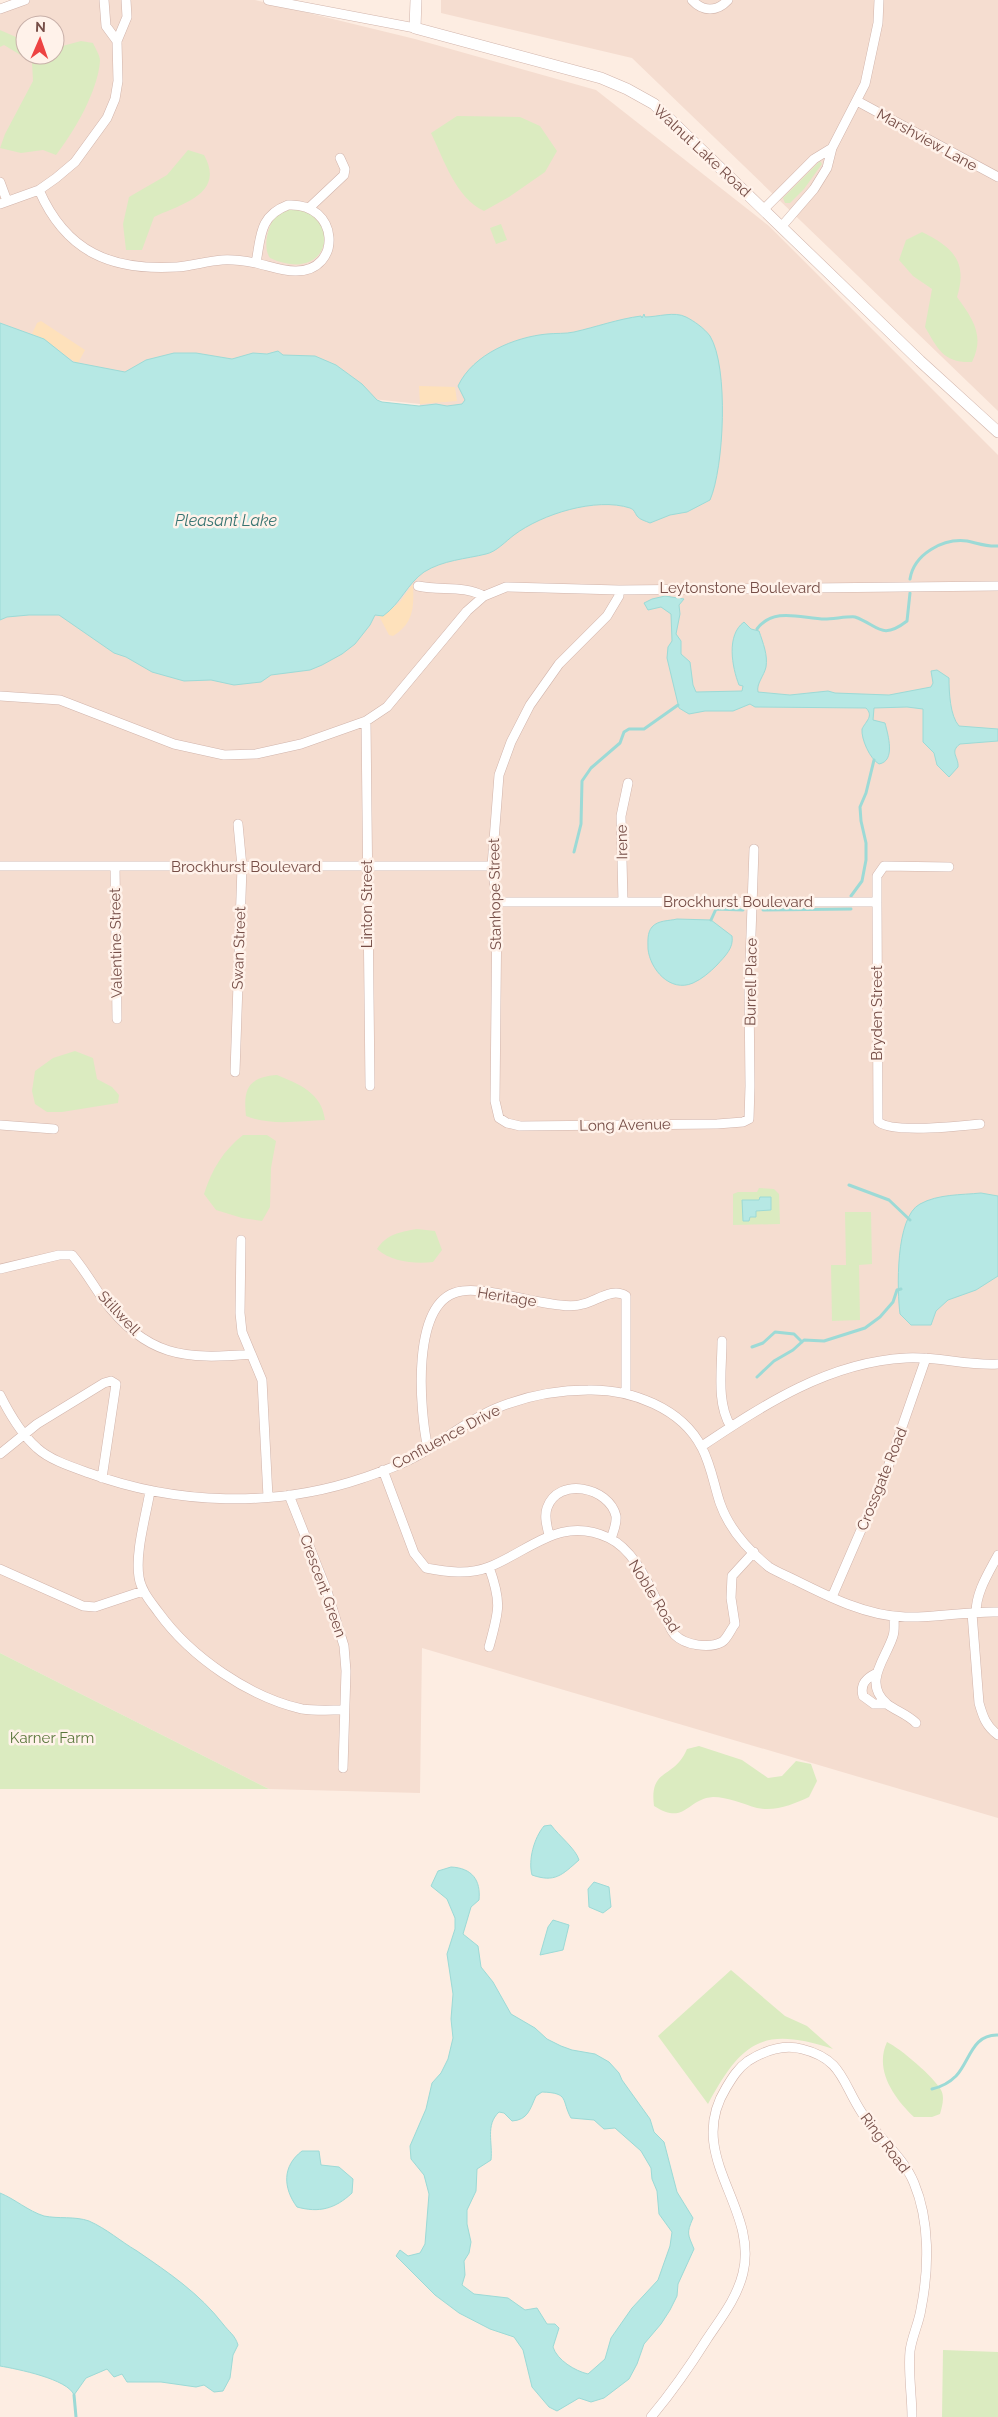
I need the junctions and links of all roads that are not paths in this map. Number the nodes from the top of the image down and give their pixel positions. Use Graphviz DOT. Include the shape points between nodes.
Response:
graph roads {
  1 [pos="25,0"];
  2 [pos="104,0"];
  3 [pos="126,0"];
  4 [pos="268,0"];
  5 [pos="416,0"];
  6 [pos="692,0"];
  7 [pos="728,0"];
  8 [pos="879,0"];
  9 [pos="0,9"];
  10 [pos="415,28"];
  11 [pos="117,41"];
  12 [pos="857,101"];
  13 [pos="832,148"];
  14 [pos="340,158"];
  15 [pos="998,177"];
  16 [pos="0,182"];
  17 [pos="39,190"];
  18 [pos="4,203"];
  19 [pos="310,208"];
  20 [pos="764,209"];
  21 [pos="782,226"];
  22 [pos="256,263"];
  23 [pos="998,432"];
  24 [pos="418,586"];
  25 [pos="998,586"];
  26 [pos="619,590"];
  27 [pos="484,596"];
  28 [pos="0,696"];
  29 [pos="366,721"];
  30 [pos="628,783"];
  31 [pos="238,824"];
  32 [pos="754,849"];
  33 [pos="0,866"];
  34 [pos="116,866"];
  35 [pos="367,866"];
  36 [pos="492,866"];
  37 [pos="242,867"];
  38 [pos="949,867"];
  39 [pos="753,901"];
  40 [pos="497,902"];
  41 [pos="623,902"];
  42 [pos="877,902"];
  43 [pos="117,1019"];
  44 [pos="235,1072"];
  45 [pos="370,1086"];
  46 [pos="750,1114"];
  47 [pos="498,1118"];
  48 [pos="980,1124"];
  49 [pos="0,1125"];
  50 [pos="54,1129"];
  51 [pos="241,1240"];
  52 [pos="0,1269"];
  53 [pos="722,1341"];
  54 [pos="251,1354"];
  55 [pos="926,1358"];
  56 [pos="998,1364"];
  57 [pos="626,1394"];
  58 [pos="0,1395"];
  59 [pos="731,1427"];
  60 [pos="26,1434"];
  61 [pos="702,1446"];
  62 [pos="428,1449"];
  63 [pos="0,1454"];
  64 [pos="383,1470"];
  65 [pos="102,1478"];
  66 [pos="150,1491"];
  67 [pos="289,1494"];
  68 [pos="268,1497"];
  69 [pos="549,1535"];
  70 [pos="611,1539"];
  71 [pos="754,1552"];
  72 [pos="998,1555"];
  73 [pos="489,1567"];
  74 [pos="0,1569"];
  75 [pos="143,1591"];
  76 [pos="832,1597"];
  77 [pos="998,1612"];
  78 [pos="974,1613"];
  79 [pos="894,1616"];
  80 [pos="489,1647"];
  81 [pos="875,1674"];
  82 [pos="887,1704"];
  83 [pos="344,1710"];
  84 [pos="916,1723"];
  85 [pos="998,1735"];
  86 [pos="343,1768"];
  87 [pos="651,2417"];
  88 [pos="912,2417"];
  1 -- 9 [label="street"];
  2 -- 11 [label="street" via="106,26"];
  3 -- 11 [label="street" via="127,17"];
  4 -- 10 [label="street, Walnut Lake Road"];
  5 -- 10 [label="street"];
  6 -- 7 [label="street" via="706,10 716,9"];
  8 -- 12 [label="street" via="873,56"];
  10 -- 20 [label="street, Walnut Lake Road" via="563,67 627,89 654,104"];
  11 -- 17 [label="street" via="118,81 107,118 75,162"];
  12 -- 13 [label="street"];
  12 -- 15 [label="street, Marshview Lane"];
  13 -- 20 [label="street" via="814,159"];
  13 -- 21 [label="street" via="828,168"];
  14 -- 19 [label="street" via="344,175"];
  16 -- 18 [label="street"];
  17 -- 18 [label="street"];
  17 -- 22 [label="street" via="47,209 76,243 116,263 176,268 221,260"];
  19 -- 22 [label="street" via="288,205 269,216 263,226"];
  19 -- 22 [label="street" via="326,223 329,234 327,251 317,265 295,271"];
  20 -- 21 [label="street, Walnut Lake Road"];
  21 -- 23 [label="street, Walnut Lake Road" via="912,354"];
  24 -- 27 [label="street" via="471,589"];
  25 -- 26 [label="street, Leytonstone Boulevard"];
  26 -- 27 [label="street, Leytonstone Boulevard" via="506,587"];
  26 -- 36 [label="street, Stanhope Street" via="619,596 607,616 544,682 511,742 499,775"];
  27 -- 29 [label="street, Leytonstone Boulevard" via="467,611 387,707"];
  28 -- 29 [label="street, Leytonstone Boulevard" via="60,700 174,744 224,755 256,754 301,744"];
  29 -- 35 [label="street, Linton Street"];
  30 -- 41 [label="street, Irene" via="621,816"];
  31 -- 37 [label="street, Swan Street"];
  32 -- 39 [label="street, Burrell Place"];
  33 -- 34 [label="street, Brockhurst Boulevard"];
  34 -- 37 [label="street, Brockhurst Boulevard"];
  34 -- 43 [label="street, Valentine Street"];
  35 -- 36 [label="street, Brockhurst Boulevard"];
  35 -- 37 [label="street, Brockhurst Boulevard"];
  35 -- 45 [label="street, Linton Street"];
  36 -- 40 [label="street, Stanhope Street"];
  37 -- 44 [label="street, Swan Street"];
  38 -- 42 [label="street" via="884,866 877,876"];
  39 -- 41 [label="street, Brockhurst Boulevard"];
  39 -- 42 [label="street, Brockhurst Boulevard"];
  39 -- 46 [label="street, Burrell Place" via="749,991"];
  40 -- 41 [label="street, Brockhurst Boulevard"];
  40 -- 47 [label="street, Stanhope Street" via="495,1101"];
  42 -- 48 [label="street, Bryden Street" via="877,1116 880,1123 886,1127 921,1128"];
  46 -- 47 [label="street, Long Avenue" via="743,1122 717,1124 520,1126"];
  49 -- 50 [label="street"];
  51 -- 54 [label="street" via="240,1313 242,1332"];
  52 -- 54 [label="street, Stillwell" via="72,1255 104,1300 148,1344 166,1352 191,1356"];
  53 -- 59 [label="street" via="722,1396 724,1415"];
  54 -- 68 [label="street" via="262,1380"];
  55 -- 56 [label="street"];
  55 -- 59 [label="street" via="879,1361 827,1374 798,1387"];
  55 -- 76 [label="street, Crossgate Road" via="887,1470"];
  57 -- 61 [label="street, Confluence Drive" via="656,1404 676,1418"];
  57 -- 62 [label="street, Confluence Drive" via="575,1390 520,1400 476,1419"];
  57 -- 62 [label="street, Heritage" via="626,1296 621,1292 582,1305 561,1306 481,1291 462,1291 446,1296 426,1335 420,1396"];
  58 -- 60 [label="street, Confluence Drive"];
  59 -- 61 [label="street"];
  60 -- 63 [label="street"];
  60 -- 65 [label="street, Confluence Drive" via="37,1448 48,1455"];
  60 -- 65 [label="street" via="55,1412 111,1381 116,1384"];
  61 -- 71 [label="street, Confluence Drive" via="721,1505 735,1534"];
  62 -- 64 [label="street, Confluence Drive"];
  64 -- 67 [label="street, Confluence Drive" via="332,1487"];
  64 -- 73 [label="street, Noble Road" via="414,1553 426,1568 463,1573"];
  65 -- 66 [label="street, Confluence Drive"];
  66 -- 68 [label="street, Confluence Drive" via="202,1499"];
  66 -- 75 [label="street" via="140,1552 139,1577"];
  67 -- 68 [label="street, Confluence Drive"];
  67 -- 83 [label="street, Crescent Green" via="339,1625 346,1671"];
  69 -- 70 [label="street, Noble Road" via="581,1530"];
  69 -- 70 [label="street" via="545,1518 551,1501 562,1491 579,1488 596,1494 613,1509 616,1518"];
  69 -- 73 [label="street, Noble Road"];
  70 -- 71 [label="street, Noble Road" via="640,1570 675,1635 692,1644 722,1642 735,1624 732,1576"];
  71 -- 76 [label="street, Confluence Drive" via="770,1568"];
  72 -- 78 [label="street" via="979,1592"];
  73 -- 80 [label="street" via="499,1605"];
  74 -- 75 [label="street" via="83,1606 95,1607"];
  75 -- 83 [label="street" via="180,1638 226,1675 296,1707"];
  76 -- 79 [label="street, Confluence Drive" via="876,1614"];
  77 -- 78 [label="street, Confluence Drive"];
  78 -- 79 [label="street, Confluence Drive"];
  78 -- 85 [label="street" via="979,1703 983,1718"];
  79 -- 81 [label="street" via="894,1634"];
  81 -- 82 [label="street" via="880,1695"];
  81 -- 82 [label="street" via="864,1682 863,1696 874,1704"];
  82 -- 84 [label="street"];
  83 -- 86 [label="street, Crescent Green"];
  87 -- 88 [label="street, Ring Road" via="671,2394 733,2299 743,2272 744,2248 738,2216 718,2166 712,2137 716,2105 741,2066 758,2055 780,2048 801,2048 823,2056 839,2070 861,2112 904,2164 914,2182 925,2218 921,2311 910,2355"];
}
